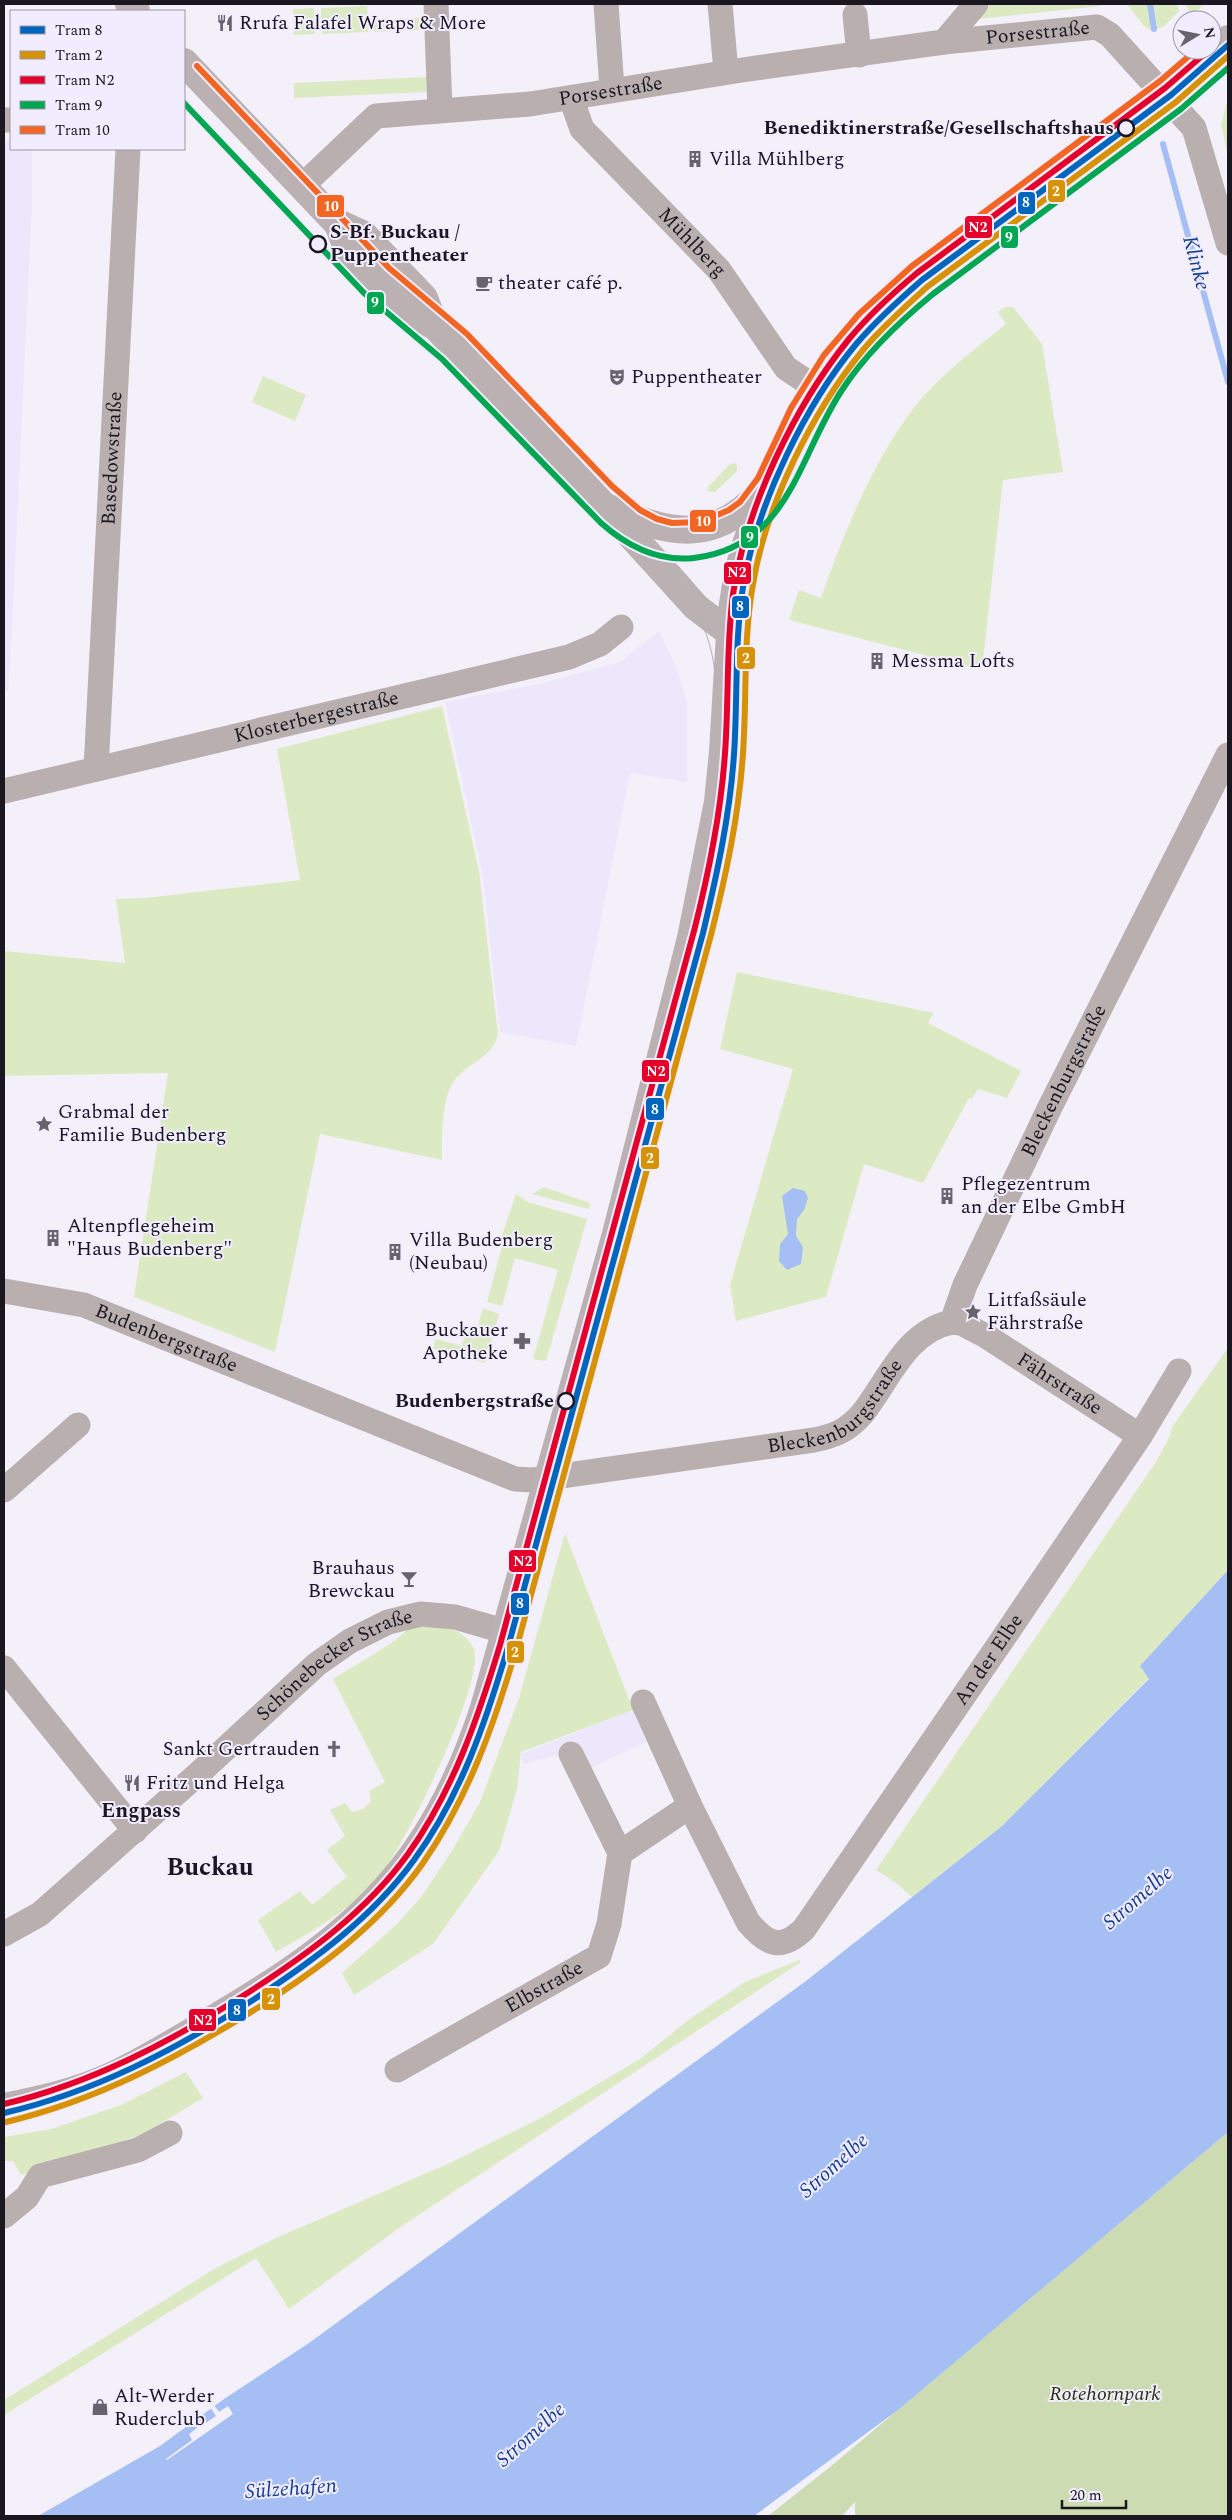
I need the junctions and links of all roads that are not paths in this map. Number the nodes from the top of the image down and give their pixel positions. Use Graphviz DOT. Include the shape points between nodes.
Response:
graph roads {
  1 [pos="436,4"];
  2 [pos="606,4"];
  3 [pos="720,4"];
  4 [pos="976,4"];
  5 [pos="855,14"];
  6 [pos="1228,39"];
  7 [pos="944,42"];
  8 [pos="859,55"];
  9 [pos="185,63"];
  10 [pos="726,72"];
  11 [pos="612,89"];
  12 [pos="1164,93"];
  13 [pos="571,98"];
  14 [pos="440,110"];
  15 [pos="128,150"];
  16 [pos="302,186"];
  17 [pos="1228,243"];
  18 [pos="816,388"];
  19 [pos="772,481"];
  20 [pos="604,506"];
  21 [pos="621,627"];
  22 [pos="730,633"];
  23 [pos="1228,755"];
  24 [pos="96,768"];
  25 [pos="4,791"];
  26 [pos="4,1291"];
  27 [pos="952,1322"];
  28 [pos="1179,1372"];
  29 [pos="78,1425"];
  30 [pos="1140,1436"];
  31 [pos="548,1478"];
  32 [pos="4,1490"];
  33 [pos="507,1632"];
  34 [pos="4,1668"];
  35 [pos="643,1702"];
  36 [pos="571,1754"];
  37 [pos="690,1806"];
  38 [pos="135,1831"];
  39 [pos="620,1853"];
  40 [pos="4,1934"];
  41 [pos="397,2070"];
  42 [pos="4,2107"];
  43 [pos="170,2133"];
  44 [pos="4,2216"];
  1 -- 14 [label="street"];
  2 -- 11 [label="street"];
  3 -- 10 [label="street"];
  4 -- 7 [label="street, Porsestraße"];
  5 -- 8 [label="street"];
  6 -- 12 [label="main road"];
  7 -- 8 [label="street, Porsestraße"];
  7 -- 12 [label="street, Porsestraße" via="1098,28 1110,34"];
  8 -- 10 [label="street, Porsestraße"];
  9 -- 16 [label="main road"];
  10 -- 11 [label="street, Porsestraße"];
  11 -- 13 [label="street, Porsestraße"];
  12 -- 17 [label="street, Porsestraße" via="1196,132"];
  12 -- 18 [label="main road" via="901,288 853,336"];
  13 -- 14 [label="street, Porsestraße"];
  13 -- 18 [label="street, Mühlberg" via="582,129 719,270 786,368"];
  14 -- 16 [label="street, Porsestraße" via="376,116"];
  15 -- 24 [label="street, Basedowstraße"];
  16 -- 20 [label="main road" via="338,224 364,235 424,298 435,326"];
  18 -- 19 [label="main road"];
  19 -- 20 [label="main road" via="741,512 700,529 661,528"];
  19 -- 22 [label="main road" via="738,572"];
  20 -- 22 [label="main road" via="696,607"];
  21 -- 24 [label="street, Klosterbergestraße" via="600,644 569,657"];
  22 -- 31 [label="main road" via="718,802 691,938 639,1145"];
  23 -- 27 [label="street, Bleckenburgstraße" via="1050,1107 965,1285"];
  24 -- 25 [label="street, Klosterbergestraße"];
  26 -- 31 [label="street, Budenbergstraße" via="84,1305 511,1478"];
  27 -- 30 [label="street, Fährstraße" via="961,1323 986,1336"];
  27 -- 31 [label="street, Bleckenburgstraße" via="939,1324 922,1333 862,1414 838,1434"];
  28 -- 30 [label="street, An der Elbe"];
  29 -- 32 [label="street"];
  30 -- 37 [label="street, An der Elbe" via="904,1786 804,1928 789,1941 770,1942 748,1922"];
  31 -- 33 [label="main road"];
  33 -- 38 [label="street, Schönebecker Straße" via="455,1617 421,1614 368,1631 318,1664"];
  33 -- 42 [label="main road" via="480,1722 438,1814 392,1881 353,1921 314,1954 142,2061 84,2086"];
  34 -- 38 [label="street"];
  35 -- 37 [label="street"];
  36 -- 39 [label="street"];
  37 -- 39 [label="street"];
  38 -- 40 [label="street, Schönebecker Straße" via="40,1914"];
  39 -- 41 [label="street, Elbstraße" via="599,1956"];
  43 -- 44 [label="street" via="138,2150 40,2176 26,2197"];
}
